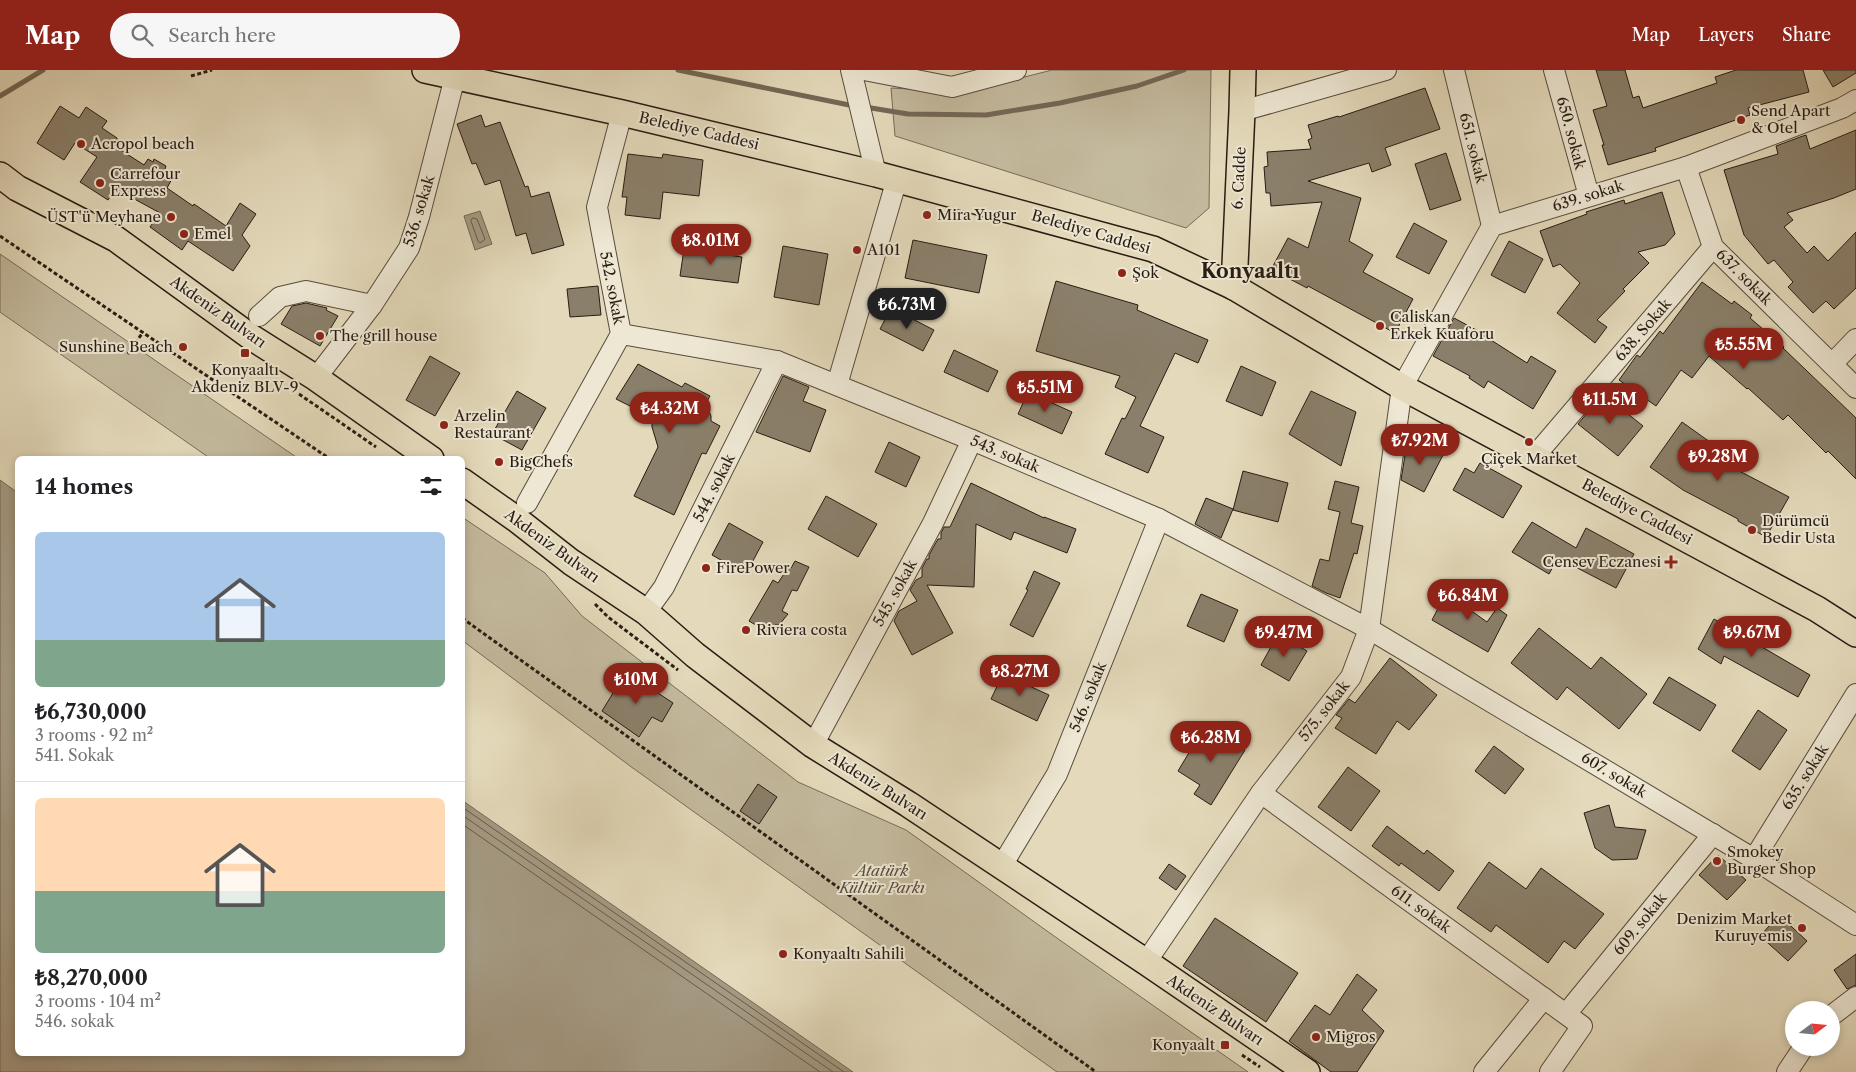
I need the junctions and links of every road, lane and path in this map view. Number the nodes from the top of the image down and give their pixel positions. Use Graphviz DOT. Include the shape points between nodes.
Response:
graph roads {
  1 [pos="212,70"];
  2 [pos="864,70"];
  3 [pos="1016,70"];
  4 [pos="1386,70"];
  5 [pos="1454,70"];
  6 [pos="1554,70"];
  7 [pos="436,72"];
  8 [pos="191,76"];
  9 [pos="1242,76"];
  10 [pos="853,80"];
  11 [pos="1856,100"];
  12 [pos="1242,111"];
  13 [pos="622,113"];
  14 [pos="1686,167"];
  15 [pos="0,176"];
  16 [pos="887,177"];
  17 [pos="1589,196"];
  18 [pos="1492,226"];
  19 [pos="0,236"];
  20 [pos="1713,248"];
  21 [pos="1234,287"];
  22 [pos="372,305"];
  23 [pos="259,316"];
  24 [pos="144,332"];
  25 [pos="621,334"];
  26 [pos="1856,339"];
  27 [pos="128,354"];
  28 [pos="777,361"];
  29 [pos="1832,364"];
  30 [pos="316,378"];
  31 [pos="837,385"];
  32 [pos="1402,387"];
  33 [pos="1856,388"];
  34 [pos="972,440"];
  35 [pos="326,456"];
  36 [pos="426,456"];
  37 [pos="1534,457"];
  38 [pos="465,483"];
  39 [pos="527,502"];
  40 [pos="1159,520"];
  41 [pos="646,612"];
  42 [pos="465,620"];
  43 [pos="1369,629"];
  44 [pos="1856,634"];
  45 [pos="1856,694"];
  46 [pos="813,744"];
  47 [pos="1261,793"];
  48 [pos="1713,834"];
  49 [pos="1754,859"];
  50 [pos="1001,866"];
  51 [pos="1856,926"];
  52 [pos="1146,962"];
  53 [pos="1856,996"];
  54 [pos="1544,998"];
  55 [pos="1840,1009"];
  56 [pos="1574,1020"];
  57 [pos="1798,1056"];
  58 [pos="1096,1072"];
  59 [pos="1307,1072"];
  60 [pos="1484,1072"];
  61 [pos="1550,1072"];
  62 [pos="1788,1072"];
  1 -- 8 [label="path"];
  2 -- 3 [label="street" via="952,87"];
  4 -- 12 [label="street"];
  5 -- 18 [label="street, 651. sokak"];
  6 -- 17 [label="street, 650. sokak"];
  7 -- 13 [label="main road, Belediye Caddesi"];
  7 -- 22 [label="street, 536. sokak" via="419,217 409,248"];
  9 -- 12 [label="main road, 6. Cadde"];
  10 -- 16 [label="street" via="870,148"];
  11 -- 14 [label="street, 639. sokak"];
  12 -- 21 [label="main road, 6. Cadde"];
  13 -- 16 [label="main road, Belediye Caddesi"];
  13 -- 25 [label="street, 542. sokak" via="597,207"];
  14 -- 17 [label="street, 639. sokak"];
  14 -- 20 [label="street, 637. sokak"];
  15 -- 30 [label="main road, Akdeniz Bulvarı" via="116,240 251,337"];
  16 -- 21 [label="main road, Belediye Caddesi" via="1153,249"];
  16 -- 31 [label="street"];
  17 -- 18 [label="street, 639. sokak"];
  18 -- 32 [label="street"];
  19 -- 24 [label="path"];
  20 -- 29 [label="street, 637. sokak"];
  20 -- 37 [label="street, 638. Sokak"];
  21 -- 32 [label="main road, Belediye Caddesi"];
  22 -- 23 [label="street" via="306,291 280,296"];
  22 -- 30 [label="street, 536. sokak"];
  24 -- 27 [label="path"];
  24 -- 35 [label="path"];
  25 -- 28 [label="street, 543. sokak"];
  25 -- 39 [label="street, 542. sokak"];
  26 -- 29 [label="street"];
  28 -- 31 [label="street, 543. sokak"];
  28 -- 41 [label="street, 544. sokak" via="664,587"];
  29 -- 33 [label="street, 637. sokak"];
  30 -- 36 [label="main road, Akdeniz Bulvarı"];
  31 -- 34 [label="street, 543. sokak"];
  32 -- 37 [label="main road, Belediye Caddesi"];
  32 -- 43 [label="street, 575. sokak"];
  34 -- 40 [label="street, 543. sokak"];
  34 -- 46 [label="street, 545. sokak" via="933,523"];
  37 -- 44 [label="main road, Belediye Caddesi" via="1817,609"];
  38 -- 41 [label="main road, Akdeniz Bulvarı" via="571,562"];
  40 -- 43 [label="street, 543. sokak"];
  40 -- 50 [label="street, 546. sokak" via="1057,774"];
  41 -- 46 [label="main road, Akdeniz Bulvarı" via="695,654"];
  42 -- 58 [label="path"];
  43 -- 47 [label="street, 575. sokak" via="1351,677"];
  43 -- 48 [label="street, 607. sokak"];
  45 -- 49 [label="street, 635. sokak"];
  46 -- 50 [label="main road, Akdeniz Bulvarı"];
  47 -- 52 [label="street, 575. sokak"];
  47 -- 54 [label="street, 611. sokak"];
  48 -- 49 [label="street, 607. sokak"];
  48 -- 56 [label="street, 609. sokak"];
  49 -- 51 [label="street, 607. sokak"];
  50 -- 52 [label="main road, Akdeniz Bulvarı"];
  52 -- 59 [label="main road, Akdeniz Bulvarı"];
  53 -- 55 [label="street"];
  54 -- 56 [label="street, 611. sokak"];
  54 -- 60 [label="street"];
  56 -- 61 [label="street, 609. sokak"];
  57 -- 62 [label="street"];
}
